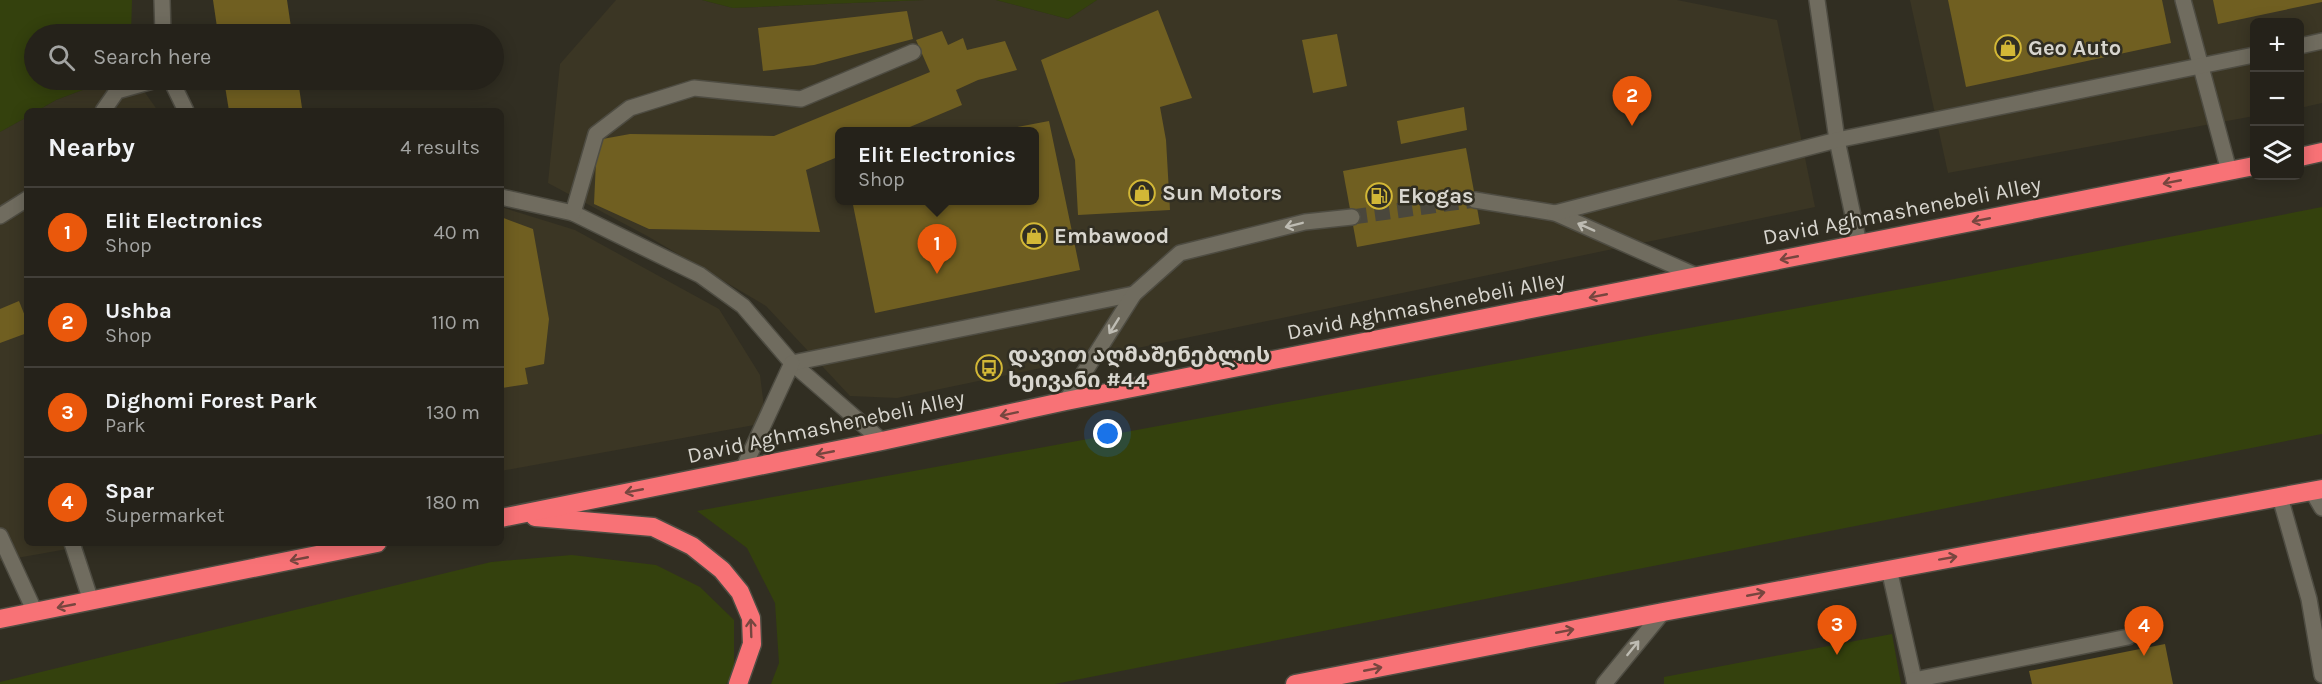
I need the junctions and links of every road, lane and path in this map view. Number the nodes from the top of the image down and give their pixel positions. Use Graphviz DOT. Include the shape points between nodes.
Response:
graph roads {
  1 [pos="162,0"];
  2 [pos="1817,0"];
  3 [pos="2183,0"];
  4 [pos="163,24"];
  5 [pos="2322,41"];
  6 [pos="2304,45"];
  7 [pos="913,52"];
  8 [pos="2250,57"];
  9 [pos="2201,67"];
  10 [pos="121,90"];
  11 [pos="176,90"];
  12 [pos="105,108"];
  13 [pos="185,108"];
  14 [pos="1837,140"];
  15 [pos="2322,153"];
  16 [pos="2304,156"];
  17 [pos="2250,167"];
  18 [pos="2229,171"];
  19 [pos="504,199"];
  20 [pos="1475,200"];
  21 [pos="24,201"];
  22 [pos="573,213"];
  23 [pos="1555,213"];
  24 [pos="0,216"];
  25 [pos="1352,217"];
  26 [pos="1860,244"];
  27 [pos="1696,276"];
  28 [pos="1134,294"];
  29 [pos="792,363"];
  30 [pos="1066,401"];
  31 [pos="882,441"];
  32 [pos="742,469"];
  33 [pos="2317,490"];
  34 [pos="2280,497"];
  35 [pos="2322,508"];
  36 [pos="507,517"];
  37 [pos="0,536"];
  38 [pos="73,546"];
  39 [pos="361,546"];
  40 [pos="1889,569"];
  41 [pos="91,601"];
  42 [pos="35,612"];
  43 [pos="1663,612"];
  44 [pos="0,619"];
  45 [pos="2128,637"];
  46 [pos="2322,675"];
  47 [pos="1322,682"];
  48 [pos="1915,682"];
  49 [pos="738,684"];
  50 [pos="1295,684"];
  51 [pos="1604,684"];
  1 -- 4 [label="street"];
  2 -- 14 [label="street"];
  3 -- 9 [label="street"];
  5 -- 6 [label="street"];
  7 -- 22 [label="street" via="801,99 694,88 630,108 596,134"];
  8 -- 9 [label="street"];
  9 -- 14 [label="street"];
  9 -- 18 [label="street"];
  10 -- 12 [label="street"];
  11 -- 13 [label="street"];
  14 -- 23 [label="street"];
  14 -- 26 [label="street"];
  15 -- 16 [label="highway"];
  17 -- 18 [label="highway, David Aghmashenebeli Alley"];
  18 -- 26 [label="highway, David Aghmashenebeli Alley, one-way"];
  19 -- 22 [label="street"];
  20 -- 23 [label="street"];
  21 -- 24 [label="street"];
  22 -- 29 [label="street" via="700,275 743,306"];
  27 -- 23 [label="street, one-way"];
  25 -- 28 [label="street, one-way" via="1305,222 1180,254"];
  26 -- 27 [label="highway, David Aghmashenebeli Alley, one-way"];
  27 -- 30 [label="highway, David Aghmashenebeli Alley, one-way"];
  28 -- 29 [label="street"];
  28 -- 30 [label="street, one-way"];
  29 -- 31 [label="street"];
  29 -- 32 [label="street"];
  30 -- 31 [label="highway, David Aghmashenebeli Alley, one-way"];
  31 -- 32 [label="highway, David Aghmashenebeli Alley, one-way"];
  32 -- 36 [label="highway, David Aghmashenebeli Alley, one-way"];
  33 -- 34 [label="highway"];
  33 -- 35 [label="street"];
  40 -- 34 [label="highway, one-way"];
  34 -- 46 [label="street" via="2309,599"];
  49 -- 36 [label="highway, one-way" via="752,644 751,618 740,592 722,570 692,546 653,527"];
  37 -- 42 [label="street"];
  38 -- 41 [label="street"];
  39 -- 41 [label="highway, one-way"];
  43 -- 40 [label="highway, one-way"];
  40 -- 48 [label="street"];
  41 -- 42 [label="highway, one-way"];
  42 -- 44 [label="highway"];
  47 -- 43 [label="highway, one-way"];
  51 -- 43 [label="street, one-way"];
  45 -- 48 [label="street"];
  47 -- 50 [label="highway"];
}
